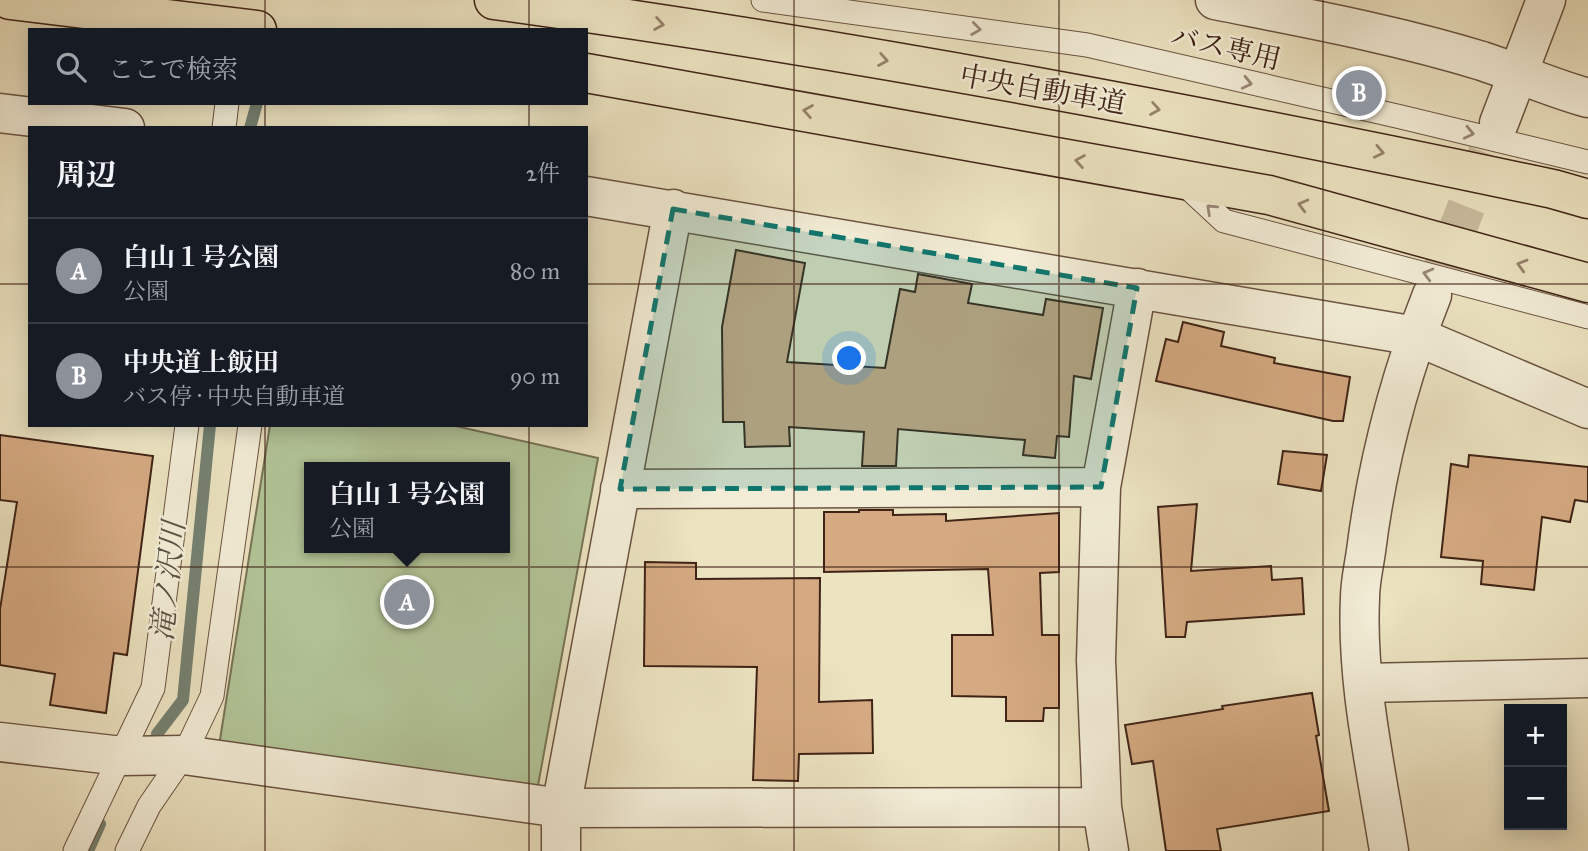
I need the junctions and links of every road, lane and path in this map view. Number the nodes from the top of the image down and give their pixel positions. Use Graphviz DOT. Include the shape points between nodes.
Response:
graph roads {
  1 [pos="9,0"];
  2 [pos="494,0"];
  3 [pos="763,0"];
  4 [pos="1215,0"];
  5 [pos="1546,0"];
  6 [pos="240,28"];
  7 [pos="588,73"];
  8 [pos="1516,75"];
  9 [pos="1588,98"];
  10 [pos="227,105"];
  11 [pos="0,113"];
  12 [pos="1499,123"];
  13 [pos="108,126"];
  14 [pos="224,126"];
  15 [pos="1588,162"];
  16 [pos="1179,179"];
  17 [pos="588,195"];
  18 [pos="1588,199"];
  19 [pos="673,209"];
  20 [pos="1588,283"];
  21 [pos="1137,288"];
  22 [pos="1432,295"];
  23 [pos="1588,317"];
  24 [pos="1416,336"];
  25 [pos="1588,409"];
  26 [pos="187,427"];
  27 [pos="250,427"];
  28 [pos="1101,487"];
  29 [pos="620,489"];
  30 [pos="1588,678"];
  31 [pos="1364,683"];
  32 [pos="0,742"];
  33 [pos="184,755"];
  34 [pos="122,756"];
  35 [pos="1102,807"];
  36 [pos="561,808"];
  37 [pos="75,851"];
  38 [pos="127,851"];
  39 [pos="561,851"];
  40 [pos="1109,851"];
  41 [pos="1389,851"];
  1 -- 6 [label="highway"];
  2 -- 18 [label="highway, 中央自動車道, one-way" via="908,64 1301,136"];
  3 -- 15 [label="lane, バス専用, one-way" via="1087,45"];
  4 -- 8 [label="street" via="1369,31"];
  5 -- 8 [label="street"];
  16 -- 7 [label="highway, one-way"];
  8 -- 9 [label="street"];
  8 -- 12 [label="street"];
  10 -- 14 [label="lane"];
  11 -- 13 [label="street"];
  20 -- 16 [label="highway, one-way" via="1269,195"];
  23 -- 16 [label="lane, one-way" via="1224,221"];
  17 -- 19 [label="street"];
  19 -- 21 [label="street"];
  19 -- 29 [label="street"];
  21 -- 24 [label="street"];
  21 -- 28 [label="street"];
  22 -- 24 [label="street"];
  24 -- 25 [label="street"];
  24 -- 31 [label="street" via="1370,519 1360,598"];
  26 -- 34 [label="lane" via="153,688"];
  27 -- 33 [label="lane" via="212,696"];
  28 -- 29 [label="street"];
  28 -- 35 [label="street" via="1096,660"];
  29 -- 36 [label="street"];
  30 -- 31 [label="street"];
  31 -- 41 [label="street"];
  32 -- 34 [label="street"];
  33 -- 34 [label="street"];
  33 -- 36 [label="street"];
  33 -- 38 [label="lane" via="149,806"];
  34 -- 37 [label="lane"];
  35 -- 36 [label="street"];
  35 -- 40 [label="street"];
  36 -- 39 [label="street"];
}
